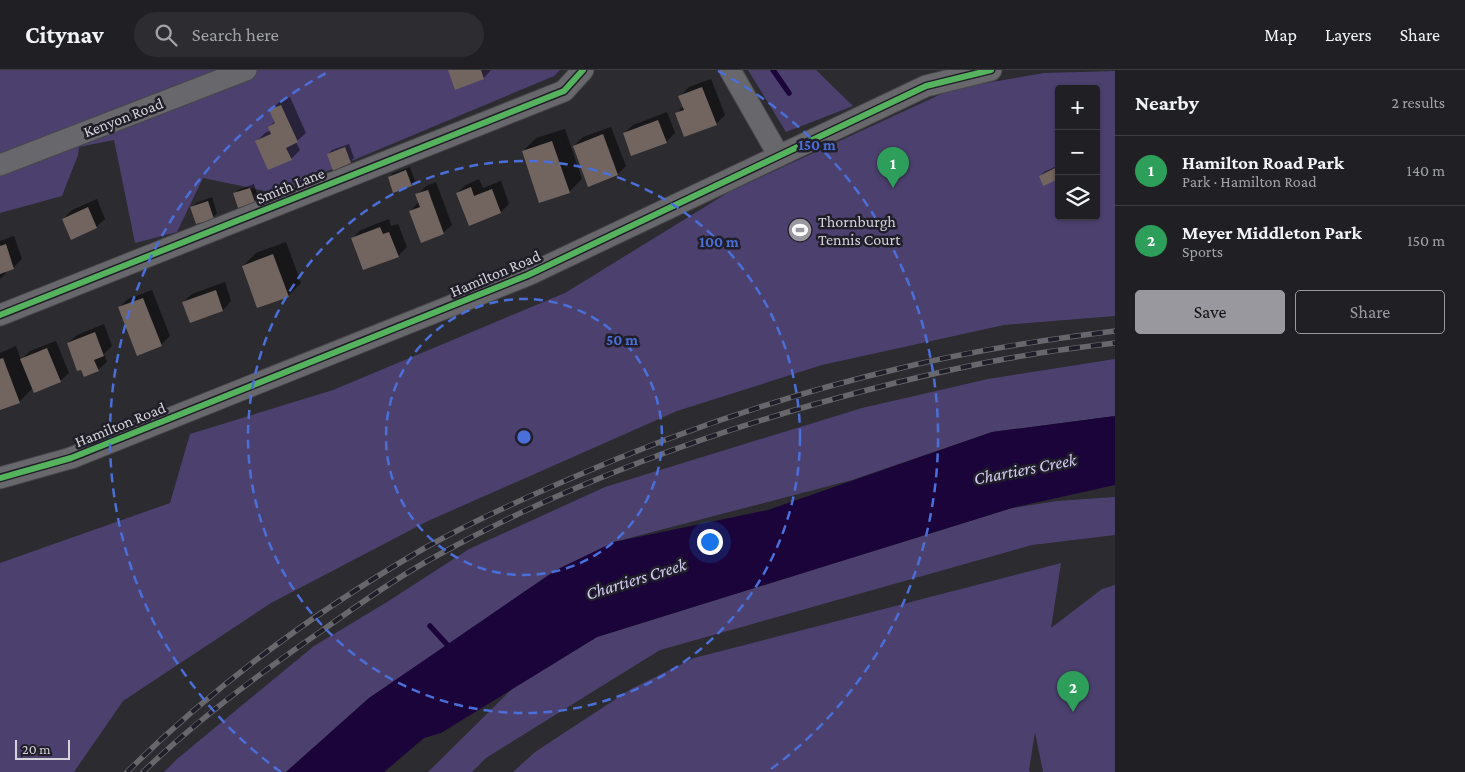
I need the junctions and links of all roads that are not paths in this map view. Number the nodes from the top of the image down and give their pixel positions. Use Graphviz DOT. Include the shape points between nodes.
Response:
graph roads {
  1 [pos="246,70"];
  2 [pos="584,70"];
  3 [pos="730,70"];
  4 [pos="991,70"];
  5 [pos="779,156"];
  6 [pos="0,165"];
  7 [pos="0,315"];
  8 [pos="0,478"];
  1 -- 6 [label="street, Kenyon Road"];
  2 -- 7 [label="street, Smith Lane" via="564,91"];
  3 -- 5 [label="street"];
  4 -- 5 [label="street, Hamilton Road" via="926,86"];
  5 -- 8 [label="street, Hamilton Road" via="528,275 71,458"];
}
